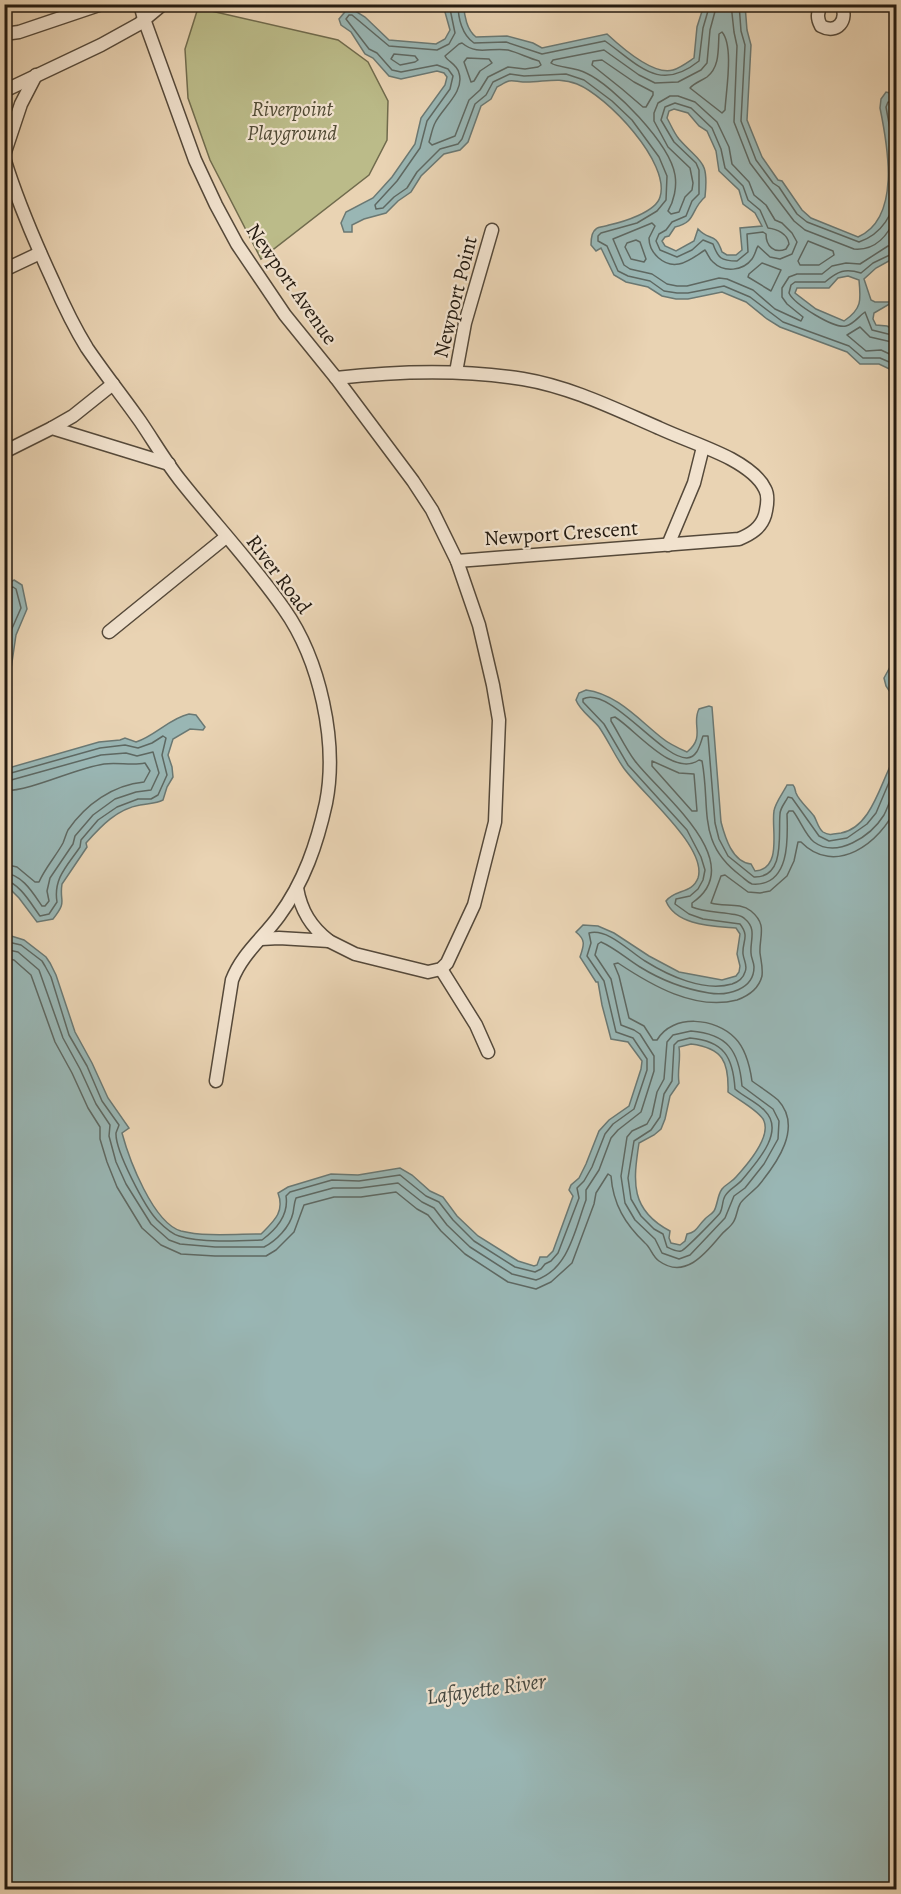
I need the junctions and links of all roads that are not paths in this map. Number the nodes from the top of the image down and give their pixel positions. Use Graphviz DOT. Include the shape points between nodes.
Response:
graph roads {
  1 [pos="102,4"];
  2 [pos="140,4"];
  3 [pos="163,4"];
  4 [pos="821,4"];
  5 [pos="841,4"];
  6 [pos="144,19"];
  7 [pos="4,34"];
  8 [pos="36,75"];
  9 [pos="4,91"];
  10 [pos="4,156"];
  11 [pos="492,230"];
  12 [pos="40,253"];
  13 [pos="4,270"];
  14 [pos="456,372"];
  15 [pos="336,378"];
  16 [pos="114,384"];
  17 [pos="52,429"];
  18 [pos="4,440"];
  19 [pos="21,443"];
  20 [pos="703,447"];
  21 [pos="4,452"];
  22 [pos="169,464"];
  23 [pos="226,537"];
  24 [pos="668,545"];
  25 [pos="457,561"];
  26 [pos="109,632"];
  27 [pos="297,888"];
  28 [pos="261,939"];
  29 [pos="329,941"];
  30 [pos="441,969"];
  31 [pos="488,1052"];
  32 [pos="216,1081"];
  1 -- 7 [label="street"];
  2 -- 6 [label="street, Newport Avenue"];
  3 -- 6 [label="street"];
  4 -- 5 [label="street" via="818,20 830,29 838,28 843,21"];
  6 -- 8 [label="street"];
  6 -- 15 [label="street, Newport Avenue" via="195,160 216,205 285,315"];
  8 -- 9 [label="street"];
  8 -- 10 [label="street"];
  10 -- 12 [label="street, River Road"];
  11 -- 14 [label="street, Newport Point" via="465,323"];
  12 -- 13 [label="street"];
  12 -- 16 [label="street, River Road" via="81,338"];
  14 -- 15 [label="street, Newport Crescent"];
  14 -- 20 [label="street, Newport Crescent" via="555,386"];
  15 -- 25 [label="street, Newport Avenue" via="413,481"];
  16 -- 17 [label="street"];
  16 -- 22 [label="street, River Road"];
  17 -- 19 [label="street"];
  17 -- 22 [label="street"];
  18 -- 19 [label="street"];
  19 -- 21 [label="street"];
  20 -- 24 [label="street, Newport Crescent" via="694,483"];
  20 -- 24 [label="street, Newport Crescent" via="741,465 765,489 763,520 739,539"];
  22 -- 23 [label="street, River Road"];
  23 -- 26 [label="street"];
  23 -- 27 [label="street, River Road" via="296,627 325,709 329,740 327,800 309,864"];
  24 -- 25 [label="street, Newport Crescent"];
  25 -- 30 [label="street, Newport Avenue" via="479,625 493,685 499,754 495,822 474,905 454,952"];
  27 -- 28 [label="street, River Road"];
  27 -- 29 [label="street" via="305,915"];
  28 -- 29 [label="street"];
  28 -- 32 [label="street, River Road" via="244,955 232,980"];
  29 -- 30 [label="street" via="355,954 417,970"];
  30 -- 31 [label="street"];
}
